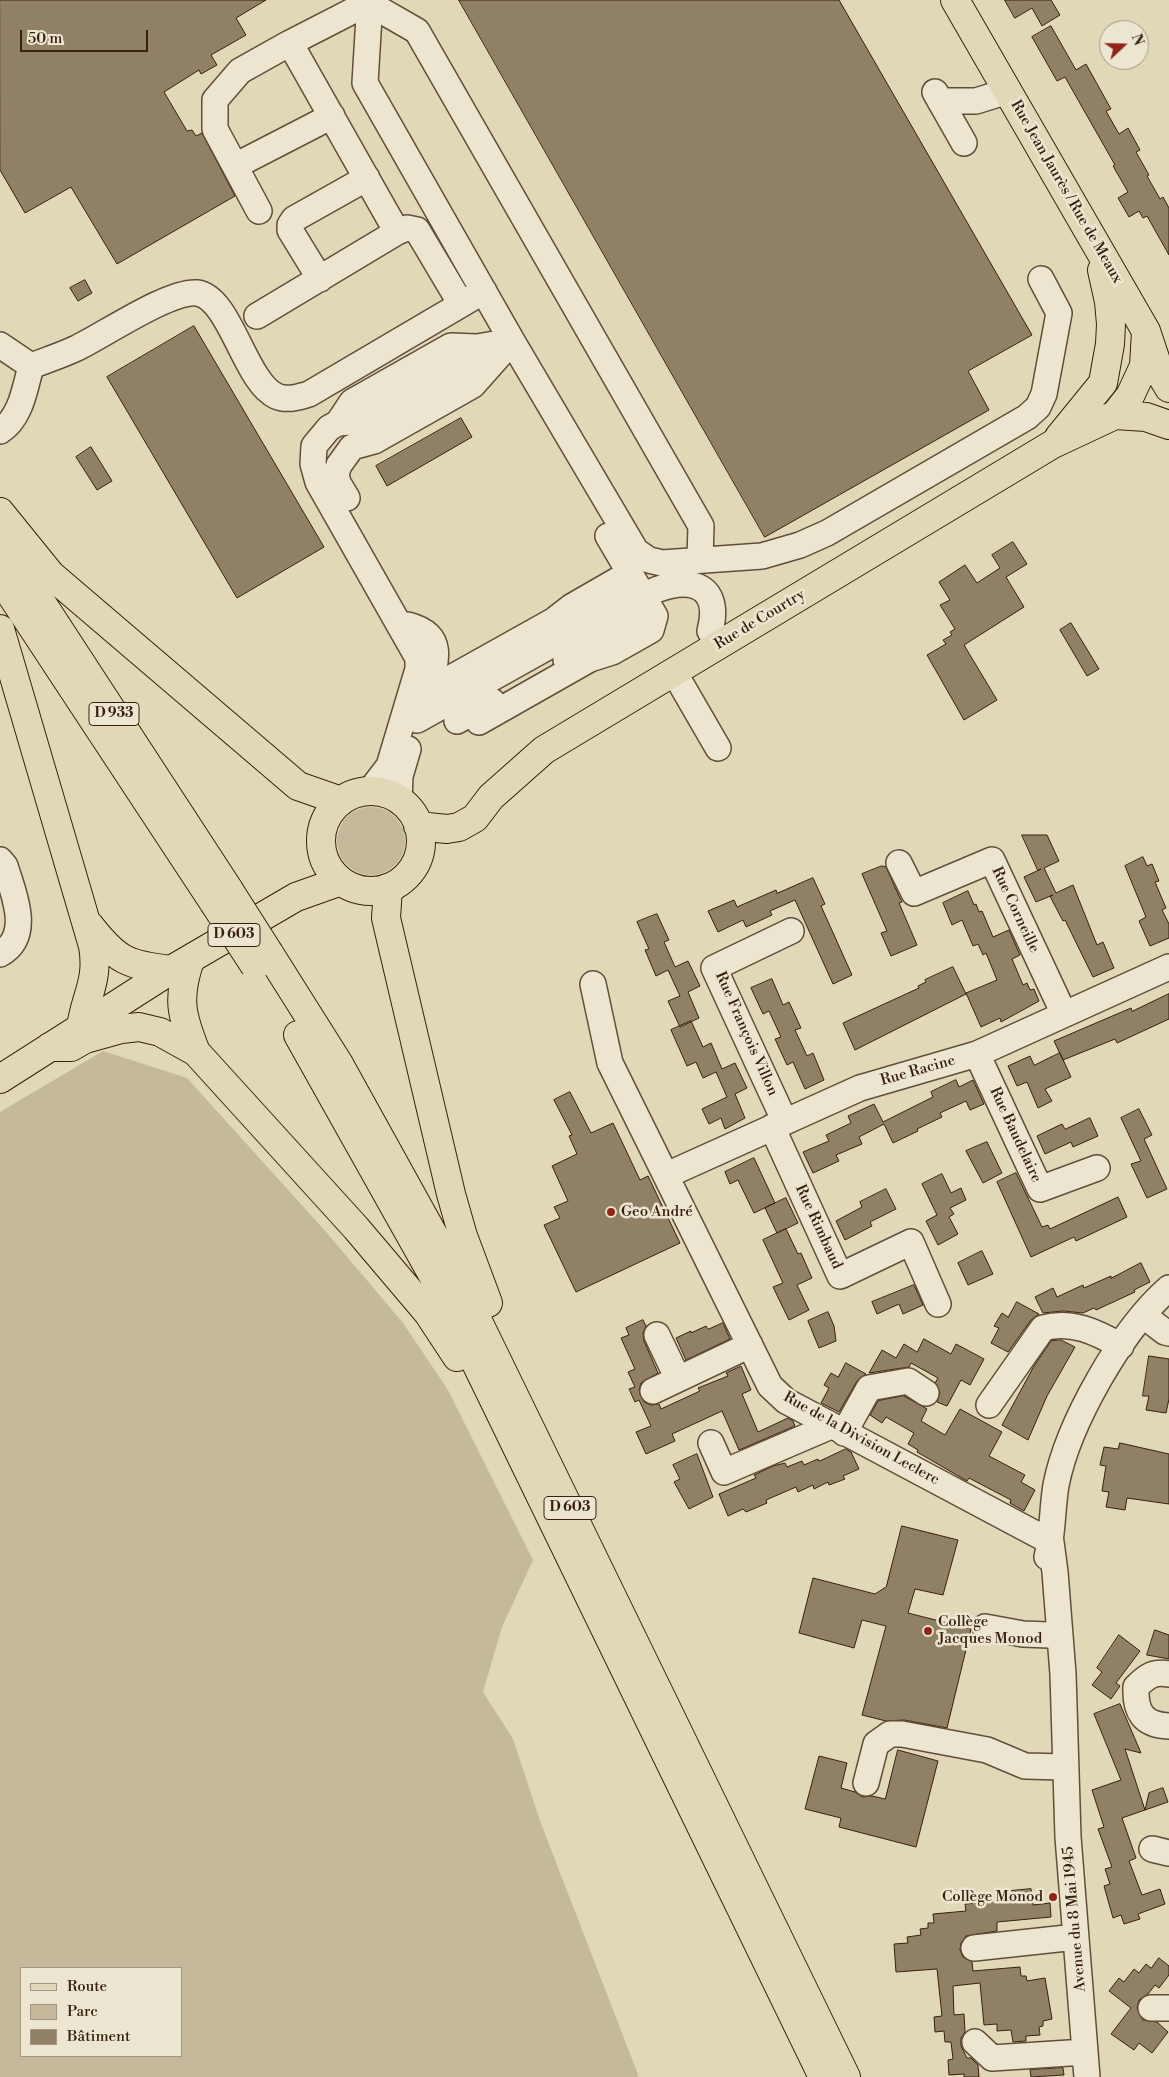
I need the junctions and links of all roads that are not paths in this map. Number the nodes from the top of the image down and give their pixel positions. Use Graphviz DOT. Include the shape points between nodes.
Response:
graph roads {
  1 [pos="955,0"];
  2 [pos="367,1"];
  3 [pos="290,43"];
  4 [pos="1008,91"];
  5 [pos="976,101"];
  6 [pos="332,116"];
  7 [pos="235,166"];
  8 [pos="367,178"];
  9 [pos="259,212"];
  10 [pos="398,232"];
  11 [pos="1096,243"];
  12 [pos="320,278"];
  13 [pos="1041,279"];
  14 [pos="484,291"];
  15 [pos="461,304"];
  16 [pos="257,316"];
  17 [pos="1146,331"];
  18 [pos="512,341"];
  19 [pos="0,344"];
  20 [pos="482,357"];
  21 [pos="1169,360"];
  22 [pos="31,366"];
  23 [pos="1137,382"];
  24 [pos="1103,383"];
  25 [pos="1169,388"];
  26 [pos="1169,396"];
  27 [pos="1115,416"];
  28 [pos="1169,425"];
  29 [pos="0,431"];
  30 [pos="1053,444"];
  31 [pos="347,498"];
  32 [pos="0,512"];
  33 [pos="597,517"];
  34 [pos="0,539"];
  35 [pos="700,559"];
  36 [pos="0,578"];
  37 [pos="640,592"];
  38 [pos="402,628"];
  39 [pos="0,629"];
  40 [pos="591,629"];
  41 [pos="718,645"];
  42 [pos="674,672"];
  43 [pos="428,714"];
  44 [pos="718,748"];
  45 [pos="512,778"];
  46 [pos="369,792"];
  47 [pos="341,801"];
  48 [pos="399,801"];
  49 [pos="418,826"];
  50 [pos="324,859"];
  51 [pos="417,859"];
  52 [pos="0,860"];
  53 [pos="899,863"];
  54 [pos="341,881"];
  55 [pos="388,888"];
  56 [pos="296,896"];
  57 [pos="221,897"];
  58 [pos="88,922"];
  59 [pos="792,932"];
  60 [pos="0,954"];
  61 [pos="181,965"];
  62 [pos="1169,967"];
  63 [pos="594,984"];
  64 [pos="1064,1014"];
  65 [pos="80,1027"];
  66 [pos="50,1047"];
  67 [pos="196,1052"];
  68 [pos="977,1054"];
  69 [pos="11,1064"];
  70 [pos="0,1079"];
  71 [pos="778,1124"];
  72 [pos="1097,1168"];
  73 [pos="667,1176"];
  74 [pos="1169,1288"];
  75 [pos="938,1304"];
  76 [pos="1144,1316"];
  77 [pos="1169,1333"];
  78 [pos="657,1335"];
  79 [pos="750,1346"];
  80 [pos="1121,1346"];
  81 [pos="678,1379"];
  82 [pos="653,1391"];
  83 [pos="926,1393"];
  84 [pos="989,1405"];
  85 [pos="838,1429"];
  86 [pos="711,1443"];
  87 [pos="530,1448"];
  88 [pos="1051,1542"];
  89 [pos="985,1627"];
  90 [pos="1049,1635"];
  91 [pos="1169,1674"];
  92 [pos="1169,1726"];
  93 [pos="1064,1764"];
  94 [pos="866,1783"];
  95 [pos="1076,1937"];
  96 [pos="974,1948"];
  97 [pos="975,2042"];
  98 [pos="1085,2052"];
  99 [pos="823,2077"];
  100 [pos="846,2077"];
  101 [pos="1087,2077"];
  1 -- 4 [label="main road, Rue Jean Jaurès / Rue de Meaux"];
  2 -- 3 [label="street"];
  2 -- 14 [label="street" via="365,83"];
  2 -- 35 [label="street" via="418,31 701,526"];
  3 -- 6 [label="street"];
  3 -- 7 [label="street" via="240,71 215,100 214,129"];
  4 -- 5 [label="street"];
  4 -- 11 [label="main road, Rue Jean Jaurès / Rue de Meaux"];
  5 -- 5 [label="street" via="937,96 962,139"];
  6 -- 7 [label="street"];
  6 -- 8 [label="street"];
  7 -- 9 [label="street"];
  8 -- 10 [label="street"];
  8 -- 12 [label="street" via="290,224 290,230"];
  10 -- 12 [label="street"];
  10 -- 15 [label="street" via="406,228 417,230"];
  11 -- 17 [label="main road, Rue Jean Jaurès / Rue de Meaux"];
  11 -- 24 [label="main road" via="1111,324"];
  12 -- 16 [label="street"];
  13 -- 35 [label="street" via="1059,313 1044,394 1038,407 1027,417 828,533 762,556"];
  14 -- 15 [label="street"];
  14 -- 18 [label="street"];
  15 -- 22 [label="street" via="310,394 292,399 276,396 263,386 221,311 209,298 197,293 179,296 144,311 78,348"];
  17 -- 21 [label="main road"];
  17 -- 23 [label="main road, Rue de Courtry" via="1144,366"];
  17 -- 25 [label="main road, Rue Jean Jaurès / Rue de Meaux"];
  18 -- 20 [label="street"];
  18 -- 35 [label="street" via="636,551 649,560 662,563"];
  19 -- 22 [label="street"];
  20 -- 31 [label="street" via="473,385 374,441 352,447 336,474"];
  20 -- 38 [label="street" via="451,346 352,402 338,423 329,428 314,446 313,464 318,482"];
  22 -- 29 [label="street" via="19,409"];
  23 -- 24 [label="main road"];
  23 -- 26 [label="main road"];
  23 -- 27 [label="main road, Rue de Courtry"];
  24 -- 30 [label="main road"];
  27 -- 28 [label="main road, Rue de Courtry" via="1146,417"];
  27 -- 30 [label="main road, Rue de Courtry"];
  30 -- 41 [label="main road, Rue de Courtry"];
  32 -- 47 [label="main road" via="51,575 102,620 298,786"];
  33 -- 37 [label="street"];
  34 -- 57 [label="main road, D 933"];
  36 -- 57 [label="main road, D 933"];
  37 -- 40 [label="street"];
  37 -- 40 [label="street" via="655,616 650,630"];
  37 -- 41 [label="street" via="688,584 702,588 713,603 710,631"];
  38 -- 43 [label="street" via="418,658"];
  38 -- 43 [label="street" via="408,625 420,628 430,635 436,647"];
  39 -- 58 [label="main road"];
  40 -- 43 [label="street" via="569,635"];
  40 -- 43 [label="street" via="590,659"];
  40 -- 43 [label="street" via="548,612"];
  41 -- 42 [label="main road, Rue de Courtry"];
  42 -- 44 [label="street"];
  42 -- 45 [label="main road, Rue de Courtry" via="544,750"];
  43 -- 46 [label="street"];
  43 -- 48 [label="street" via="400,776"];
  45 -- 49 [label="main road, Rue de Courtry" via="475,818 459,827"];
  45 -- 51 [label="main road" via="501,806 477,837"];
  46 -- 47 [label="main road"];
  46 -- 48 [label="main road"];
  47 -- 50 [label="main road" via="328,816 321,834"];
  48 -- 49 [label="main road"];
  49 -- 51 [label="main road" via="420,847"];
  50 -- 54 [label="main road"];
  50 -- 56 [label="main road"];
  51 -- 55 [label="main road" via="400,881"];
  52 -- 60 [label="street" via="19,911 17,932 8,950"];
  53 -- 64 [label="street, Rue Corneille" via="914,893 992,860"];
  54 -- 55 [label="main road" via="364,891"];
  54 -- 56 [label="main road"];
  55 -- 87 [label="main road" via="386,918 451,1194 478,1279 533,1399"];
  56 -- 61 [label="main road"];
  57 -- 87 [label="main road, D 603, bridge" via="262,960"];
  58 -- 61 [label="main road" via="102,942 128,963"];
  58 -- 65 [label="main road" via="96,962"];
  59 -- 71 [label="street, Rue François Villon" via="714,968"];
  61 -- 65 [label="main road"];
  61 -- 67 [label="main road" via="182,1017"];
  62 -- 64 [label="street, Rue Racine"];
  63 -- 73 [label="street, Rue de la Division Leclerc" via="610,1063"];
  64 -- 68 [label="street, Rue Racine"];
  65 -- 66 [label="main road"];
  66 -- 67 [label="main road" via="71,1047 85,1039 140,1027 160,1032"];
  66 -- 69 [label="main road"];
  67 -- 87 [label="main road" via="356,1228 428,1313 444,1335 490,1421"];
  68 -- 71 [label="street, Rue Racine" via="860,1088"];
  68 -- 72 [label="street, Rue Baudelaire" via="1040,1189"];
  69 -- 70 [label="main road"];
  71 -- 73 [label="street, Rue Racine"];
  71 -- 75 [label="street, Rue Rimbaud" via="840,1276 911,1242"];
  73 -- 79 [label="street, Rue de la Division Leclerc"];
  74 -- 76 [label="street, Avenue du 8 Mai 1945"];
  76 -- 77 [label="street"];
  76 -- 80 [label="street, Avenue du 8 Mai 1945"];
  78 -- 81 [label="street"];
  79 -- 81 [label="street"];
  79 -- 85 [label="street, Rue de la Division Leclerc" via="770,1386 786,1401"];
  80 -- 84 [label="street" via="1096,1332 1060,1323 1043,1328"];
  80 -- 88 [label="street, Avenue du 8 Mai 1945" via="1103,1372 1078,1420 1056,1485"];
  81 -- 82 [label="street"];
  83 -- 85 [label="street" via="908,1382 869,1388"];
  85 -- 86 [label="street" via="724,1472"];
  85 -- 88 [label="street, Rue de la Division Leclerc"];
  87 -- 99 [label="main road, D 603"];
  87 -- 100 [label="main road, D 603"];
  88 -- 90 [label="street, Avenue du 8 Mai 1945" via="1045,1565 1044,1590"];
  88 -- 93 [label="street, Avenue du 8 Mai 1945" via="1063,1674"];
  89 -- 90 [label="street"];
  90 -- 93 [label="street, Avenue du 8 Mai 1945" via="1054,1711"];
  91 -- 92 [label="street" via="1158,1672 1145,1678 1136,1687 1135,1703 1154,1726"];
  93 -- 94 [label="street" via="1025,1766 988,1750 890,1734 876,1744"];
  93 -- 95 [label="street, Avenue du 8 Mai 1945"];
  95 -- 96 [label="street"];
  95 -- 98 [label="street, Avenue du 8 Mai 1945"];
  97 -- 98 [label="street" via="992,2058"];
  98 -- 101 [label="street, Avenue du 8 Mai 1945"];
}
